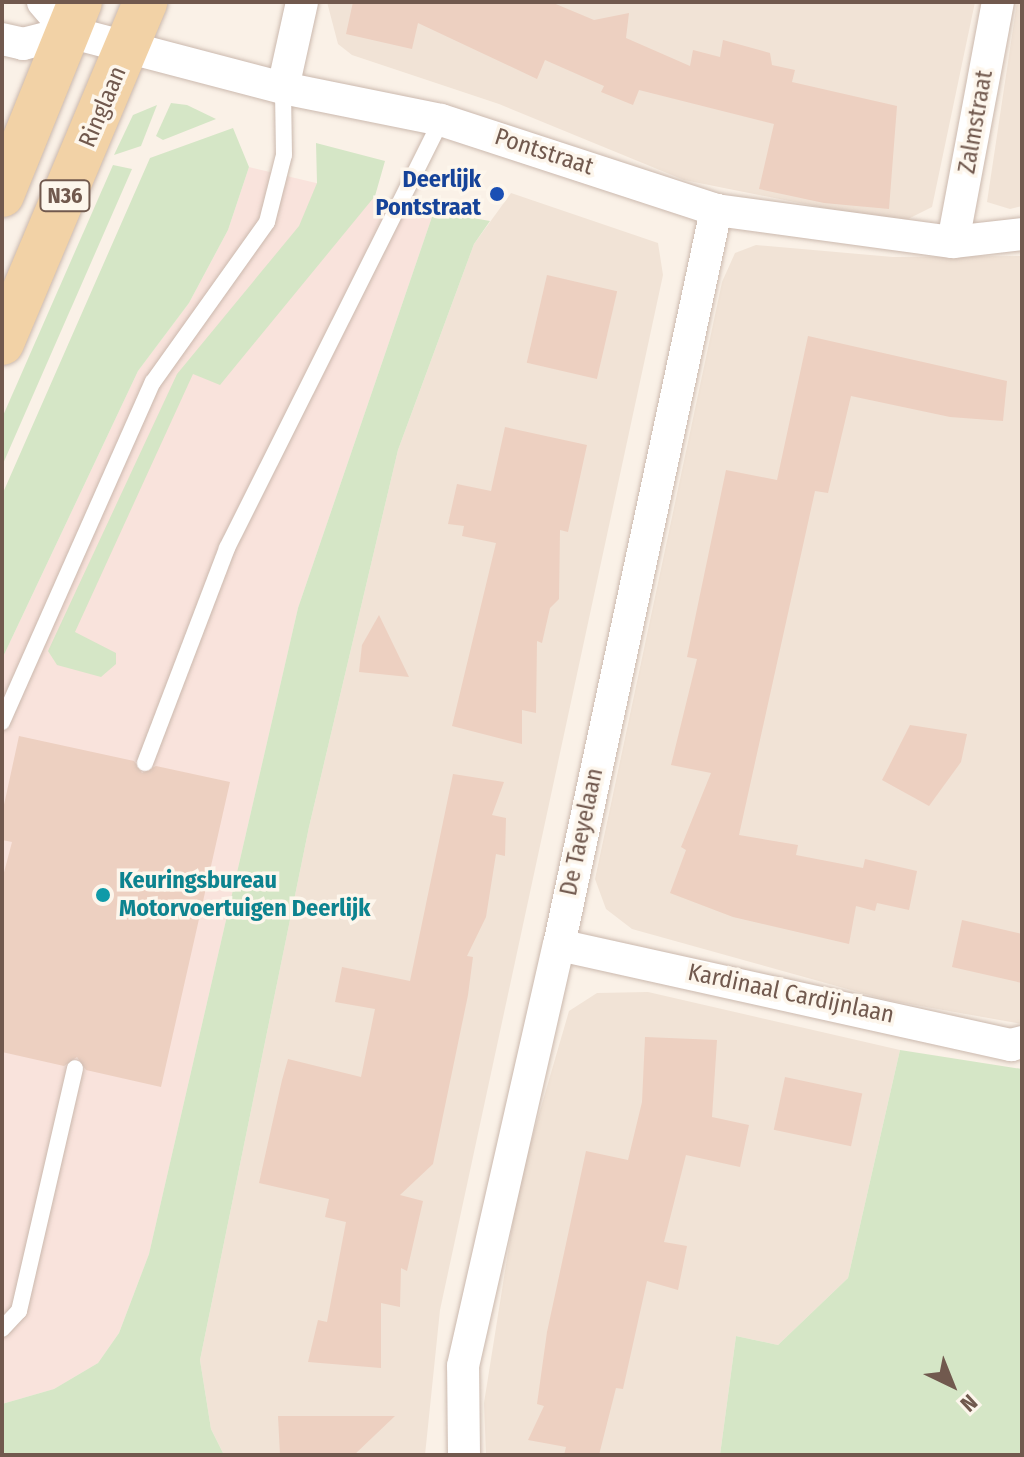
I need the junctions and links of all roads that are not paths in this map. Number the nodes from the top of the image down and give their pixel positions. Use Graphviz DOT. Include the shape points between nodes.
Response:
graph roads {
  1 [pos="145,2"];
  2 [pos="302,2"];
  3 [pos="998,2"];
  4 [pos="64,12"];
  5 [pos="2,39"];
  6 [pos="128,48"];
  7 [pos="283,88"];
  8 [pos="441,120"];
  9 [pos="2,195"];
  10 [pos="716,210"];
  11 [pos="1022,234"];
  12 [pos="953,242"];
  13 [pos="2,343"];
  14 [pos="2,722"];
  15 [pos="145,763"];
  16 [pos="559,945"];
  17 [pos="1022,1042"];
  18 [pos="75,1068"];
  19 [pos="2,1329"];
  20 [pos="464,1455"];
  1 -- 6 [label="main road, Ringlaan / N36"];
  2 -- 7 [label="street"];
  3 -- 12 [label="street, Zalmstraat"];
  4 -- 5 [label="street, Pontstraat" via="23,44"];
  4 -- 6 [label="street, Pontstraat"];
  4 -- 9 [label="main road, N36"];
  6 -- 7 [label="street, Pontstraat"];
  6 -- 13 [label="main road, Ringlaan / N36"];
  7 -- 8 [label="street, Pontstraat"];
  7 -- 14 [label="lane" via="284,155 267,222 153,382"];
  8 -- 10 [label="street, Pontstraat"];
  8 -- 15 [label="lane" via="227,548"];
  10 -- 12 [label="street, Pontstraat"];
  10 -- 16 [label="street, De Taeyelaan"];
  11 -- 12 [label="street, Pontstraat"];
  16 -- 17 [label="street, Kardinaal Cardijnlaan" via="1011,1045"];
  16 -- 20 [label="street, De Taeyelaan" via="463,1366"];
  18 -- 19 [label="lane" via="19,1311"];
}
